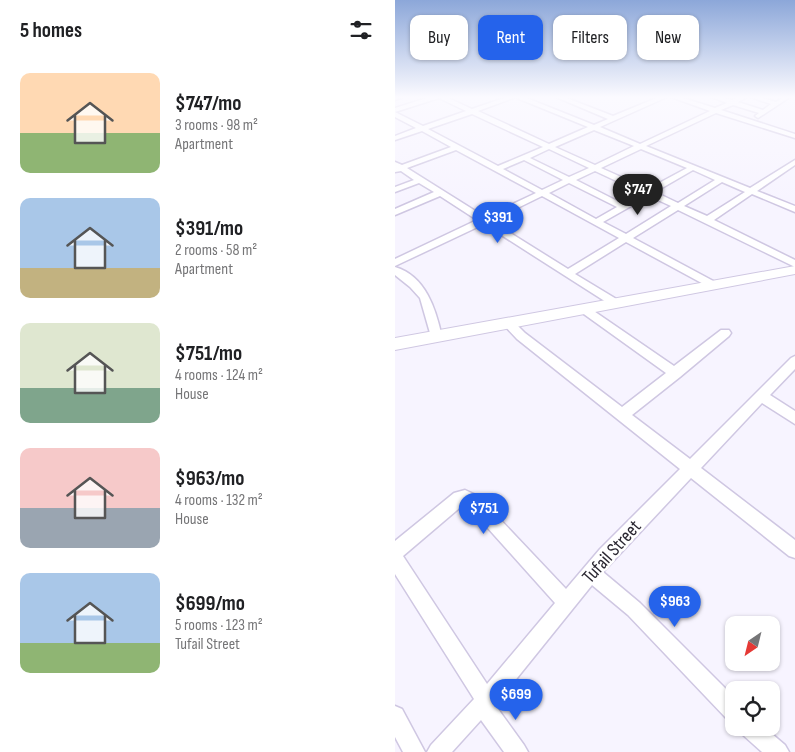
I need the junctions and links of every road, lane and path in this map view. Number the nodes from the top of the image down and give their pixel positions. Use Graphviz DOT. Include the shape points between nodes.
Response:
graph roads {
  1 [pos="413,132"];
  2 [pos="429,132"];
  3 [pos="517,132"];
  4 [pos="584,132"];
  5 [pos="604,132"];
  6 [pos="670,132"];
  7 [pos="395,138"];
  8 [pos="457,147"];
  9 [pos="548,147"];
  10 [pos="640,147"];
  11 [pos="523,157"];
  12 [pos="795,162"];
  13 [pos="397,168"];
  14 [pos="595,168"];
  15 [pos="692,168"];
  16 [pos="497,169"];
  17 [pos="722,179"];
  18 [pos="420,180"];
  19 [pos="569,180"];
  20 [pos="395,190"];
  21 [pos="751,191"];
  22 [pos="440,193"];
  23 [pos="543,193"];
  24 [pos="648,193"];
  25 [pos="677,206"];
  26 [pos="623,207"];
  27 [pos="795,209"];
  28 [pos="395,212"];
  29 [pos="708,220"];
  30 [pos="485,221"];
  31 [pos="597,222"];
  32 [pos="625,237"];
  33 [pos="395,263"];
  34 [pos="795,264"];
  35 [pos="395,270"];
  36 [pos="795,270"];
  37 [pos="567,274"];
  38 [pos="713,285"];
  39 [pos="614,304"];
  40 [pos="585,309"];
  41 [pos="508,323"];
  42 [pos="725,333"];
  43 [pos="437,337"];
  44 [pos="395,344"];
  45 [pos="795,361"];
  46 [pos="675,374"];
  47 [pos="761,396"];
  48 [pos="622,415"];
  49 [pos="795,418"];
  50 [pos="691,468"];
  51 [pos="795,550"];
  52 [pos="395,552"];
  53 [pos="395,559"];
  54 [pos="591,573"];
  55 [pos="567,603"];
  56 [pos="486,700"];
  57 [pos="725,703"];
  58 [pos="395,716"];
  59 [pos="759,736"];
  60 [pos="414,752"];
  61 [pos="438,752"];
  62 [pos="517,752"];
  63 [pos="778,752"];
  1 -- 7 [label="street"];
  2 -- 8 [label="street"];
  3 -- 9 [label="street"];
  4 -- 9 [label="street"];
  5 -- 10 [label="street"];
  6 -- 10 [label="street"];
  8 -- 13 [label="street"];
  8 -- 16 [label="street"];
  9 -- 11 [label="street"];
  9 -- 14 [label="street"];
  10 -- 14 [label="street"];
  10 -- 15 [label="street"];
  11 -- 16 [label="street"];
  11 -- 19 [label="street"];
  12 -- 21 [label="street"];
  13 -- 18 [label="street"];
  14 -- 19 [label="street"];
  14 -- 24 [label="street"];
  15 -- 17 [label="street"];
  15 -- 24 [label="street"];
  16 -- 23 [label="street"];
  17 -- 21 [label="street"];
  17 -- 25 [label="street"];
  18 -- 20 [label="street"];
  18 -- 22 [label="street"];
  19 -- 23 [label="street"];
  19 -- 26 [label="street"];
  21 -- 27 [label="street"];
  21 -- 29 [label="street"];
  22 -- 28 [label="street"];
  22 -- 30 [label="street"];
  23 -- 30 [label="street"];
  23 -- 31 [label="street"];
  24 -- 25 [label="street"];
  24 -- 26 [label="street"];
  25 -- 29 [label="street"];
  25 -- 32 [label="street"];
  26 -- 31 [label="street"];
  29 -- 34 [label="street"];
  30 -- 33 [label="street"];
  30 -- 37 [label="street"];
  31 -- 32 [label="street"];
  32 -- 37 [label="street"];
  32 -- 38 [label="street"];
  35 -- 43 [label="street" via="425,297 431,307"];
  36 -- 38 [label="main road"];
  37 -- 39 [label="street"];
  38 -- 39 [label="main road"];
  39 -- 40 [label="main road"];
  40 -- 41 [label="main road"];
  40 -- 46 [label="street"];
  41 -- 43 [label="main road"];
  41 -- 48 [label="street"];
  42 -- 46 [label="street"];
  43 -- 44 [label="main road"];
  45 -- 47 [label="street, Tufail Street"];
  46 -- 48 [label="street"];
  47 -- 49 [label="street"];
  47 -- 50 [label="street, Tufail Street"];
  48 -- 50 [label="street"];
  50 -- 51 [label="street"];
  50 -- 54 [label="street, Tufail Street"];
  52 -- 55 [label="street" via="459,498 465,497 473,501"];
  53 -- 56 [label="street"];
  54 -- 55 [label="street, Tufail Street"];
  54 -- 57 [label="street" via="634,609"];
  55 -- 56 [label="street, Tufail Street"];
  56 -- 61 [label="street, Tufail Street"];
  56 -- 62 [label="street" via="489,714"];
  58 -- 60 [label="street"];
  59 -- 63 [label="street"];
}
